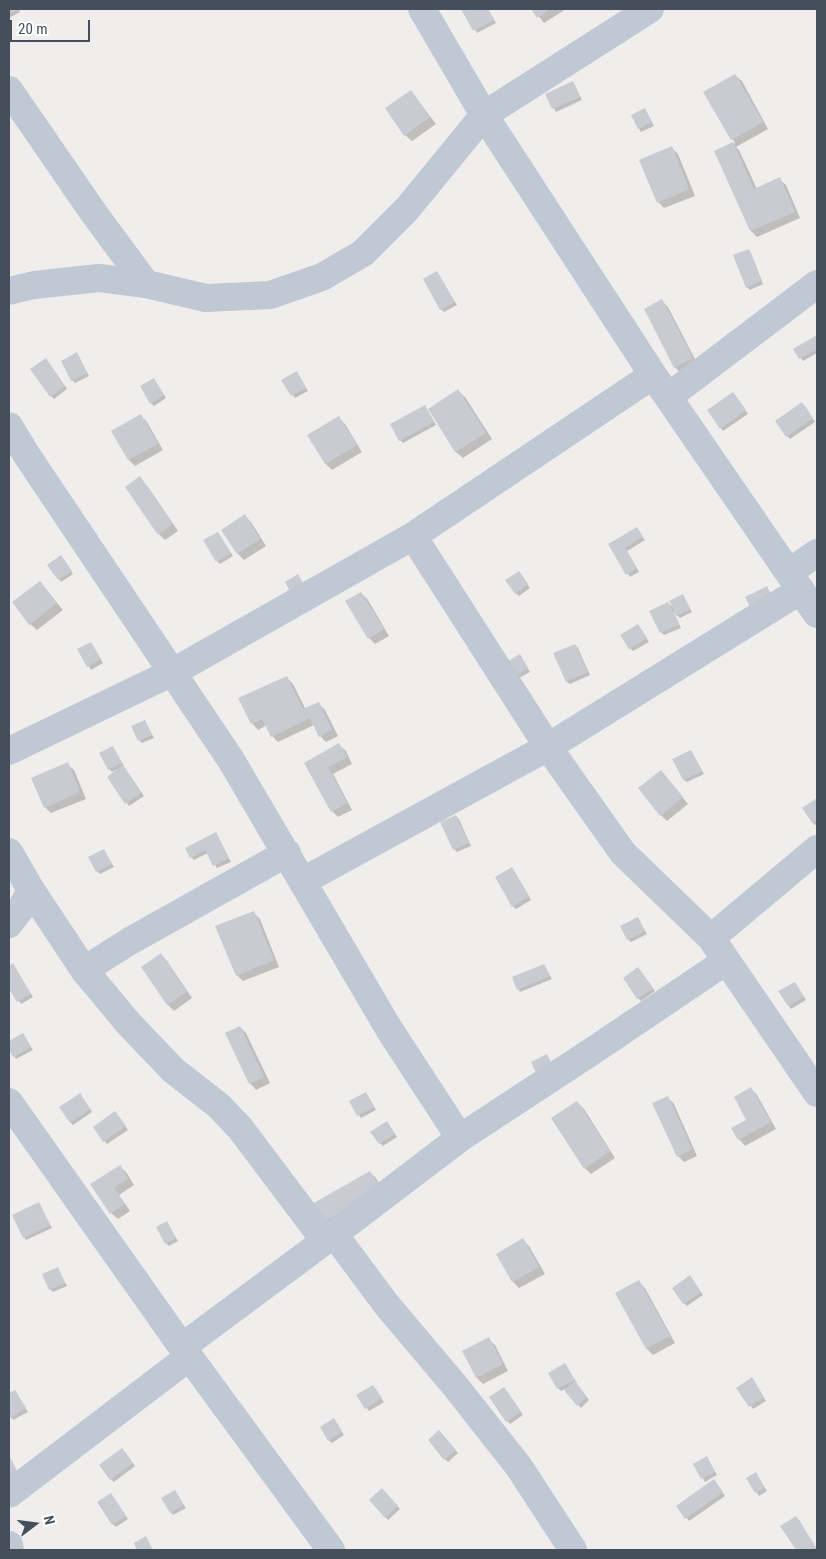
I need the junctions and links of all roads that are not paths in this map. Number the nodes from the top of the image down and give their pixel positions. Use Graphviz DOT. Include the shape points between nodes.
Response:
graph roads {
  1 [pos="422,9"];
  2 [pos="650,9"];
  3 [pos="9,90"];
  4 [pos="484,114"];
  5 [pos="146,284"];
  6 [pos="817,284"];
  7 [pos="9,291"];
  8 [pos="653,375"];
  9 [pos="668,397"];
  10 [pos="9,426"];
  11 [pos="413,536"];
  12 [pos="817,553"];
  13 [pos="795,581"];
  14 [pos="817,614"];
  15 [pos="173,672"];
  16 [pos="548,747"];
  17 [pos="9,751"];
  18 [pos="817,849"];
  19 [pos="9,852"];
  20 [pos="287,853"];
  21 [pos="303,881"];
  22 [pos="32,890"];
  23 [pos="9,924"];
  24 [pos="711,938"];
  25 [pos="726,961"];
  26 [pos="84,970"];
  27 [pos="817,1094"];
  28 [pos="9,1102"];
  29 [pos="460,1138"];
  30 [pos="330,1238"];
  31 [pos="186,1352"];
  32 [pos="9,1494"];
  33 [pos="9,1545"];
  34 [pos="10,1550"];
  35 [pos="331,1550"];
  36 [pos="573,1550"];
  1 -- 4 [label="street"];
  2 -- 4 [label="street"];
  3 -- 5 [label="street"];
  4 -- 5 [label="street" via="407,209 363,252 322,278 270,295 206,298"];
  4 -- 8 [label="street"];
  5 -- 7 [label="street" via="99,278"];
  6 -- 9 [label="street"];
  8 -- 9 [label="street"];
  8 -- 11 [label="street"];
  9 -- 13 [label="street"];
  10 -- 15 [label="street"];
  11 -- 15 [label="street"];
  11 -- 16 [label="street"];
  12 -- 13 [label="street"];
  13 -- 14 [label="street"];
  13 -- 16 [label="street"];
  15 -- 17 [label="street"];
  15 -- 20 [label="street"];
  16 -- 21 [label="street"];
  16 -- 24 [label="street" via="623,853"];
  18 -- 24 [label="street"];
  19 -- 22 [label="street"];
  20 -- 21 [label="street"];
  20 -- 26 [label="street"];
  21 -- 29 [label="street" via="388,1029"];
  22 -- 23 [label="street"];
  22 -- 26 [label="street"];
  24 -- 25 [label="street"];
  25 -- 27 [label="street"];
  25 -- 29 [label="street"];
  26 -- 30 [label="street" via="173,1070 240,1128"];
  28 -- 31 [label="street"];
  29 -- 30 [label="street"];
  30 -- 31 [label="street"];
  30 -- 36 [label="street" via="519,1467"];
  31 -- 32 [label="street"];
  31 -- 35 [label="street"];
  33 -- 34 [label="street"];
}
